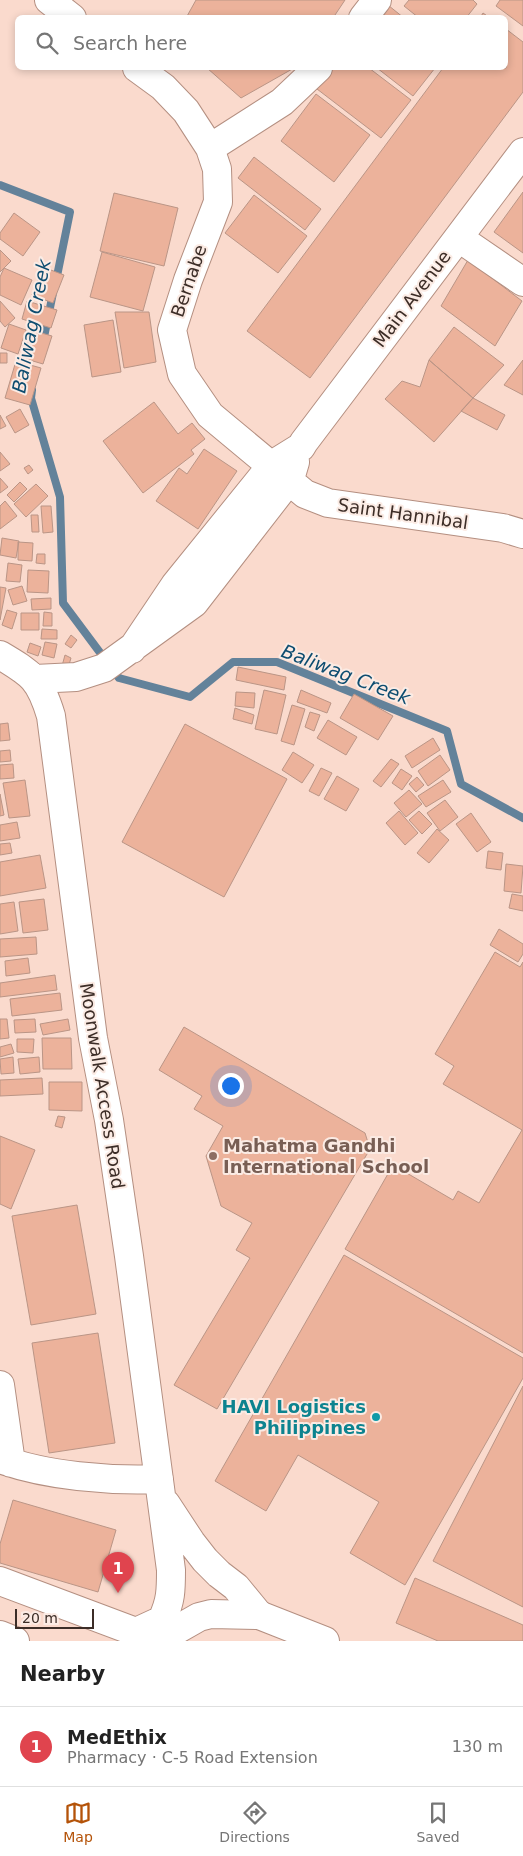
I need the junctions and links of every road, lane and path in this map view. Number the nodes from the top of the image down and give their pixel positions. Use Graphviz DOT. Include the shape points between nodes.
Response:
graph roads {
  1 [pos="49,0"];
  2 [pos="377,0"];
  3 [pos="68,15"];
  4 [pos="365,15"];
  5 [pos="141,70"];
  6 [pos="316,70"];
  7 [pos="210,148"];
  8 [pos="523,152"];
  9 [pos="459,238"];
  10 [pos="523,282"];
  11 [pos="281,472"];
  12 [pos="523,534"];
  13 [pos="0,655"];
  14 [pos="35,679"];
  15 [pos="0,1385"];
  16 [pos="6,1461"];
  17 [pos="160,1487"];
  18 [pos="0,1581"];
  19 [pos="259,1615"];
  20 [pos="136,1632"];
  21 [pos="0,1635"];
  22 [pos="15,1641"];
  23 [pos="326,1641"];
  1 -- 3 [label="main road"];
  2 -- 4 [label="main road"];
  5 -- 7 [label="main road, Bernabe" via="186,111"];
  6 -- 7 [label="main road" via="282,102"];
  7 -- 11 [label="main road, Bernabe" via="217,169 218,202 172,330 182,374 210,415"];
  8 -- 9 [label="main road, Main Avenue"];
  9 -- 10 [label="main road"];
  9 -- 11 [label="main road, Main Avenue"];
  11 -- 12 [label="main road, Saint Hannibal" via="305,494 328,503 503,528"];
  11 -- 14 [label="main road, Main Avenue" via="194,603 104,668 76,677"];
  13 -- 14 [label="main road"];
  14 -- 17 [label="main road, Moonwalk Access Road" via="51,716 93,1038 110,1130"];
  15 -- 16 [label="main road"];
  16 -- 17 [label="main road" via="49,1472 128,1480"];
  17 -- 19 [label="main road, Moonwalk Access Road" via="191,1542"];
  17 -- 20 [label="main road, Moonwalk Access Road" via="172,1596 162,1620"];
  18 -- 20 [label="main road"];
  19 -- 20 [label="main road" via="211,1614 163,1633"];
  19 -- 23 [label="main road"];
  21 -- 22 [label="main road"];
}
